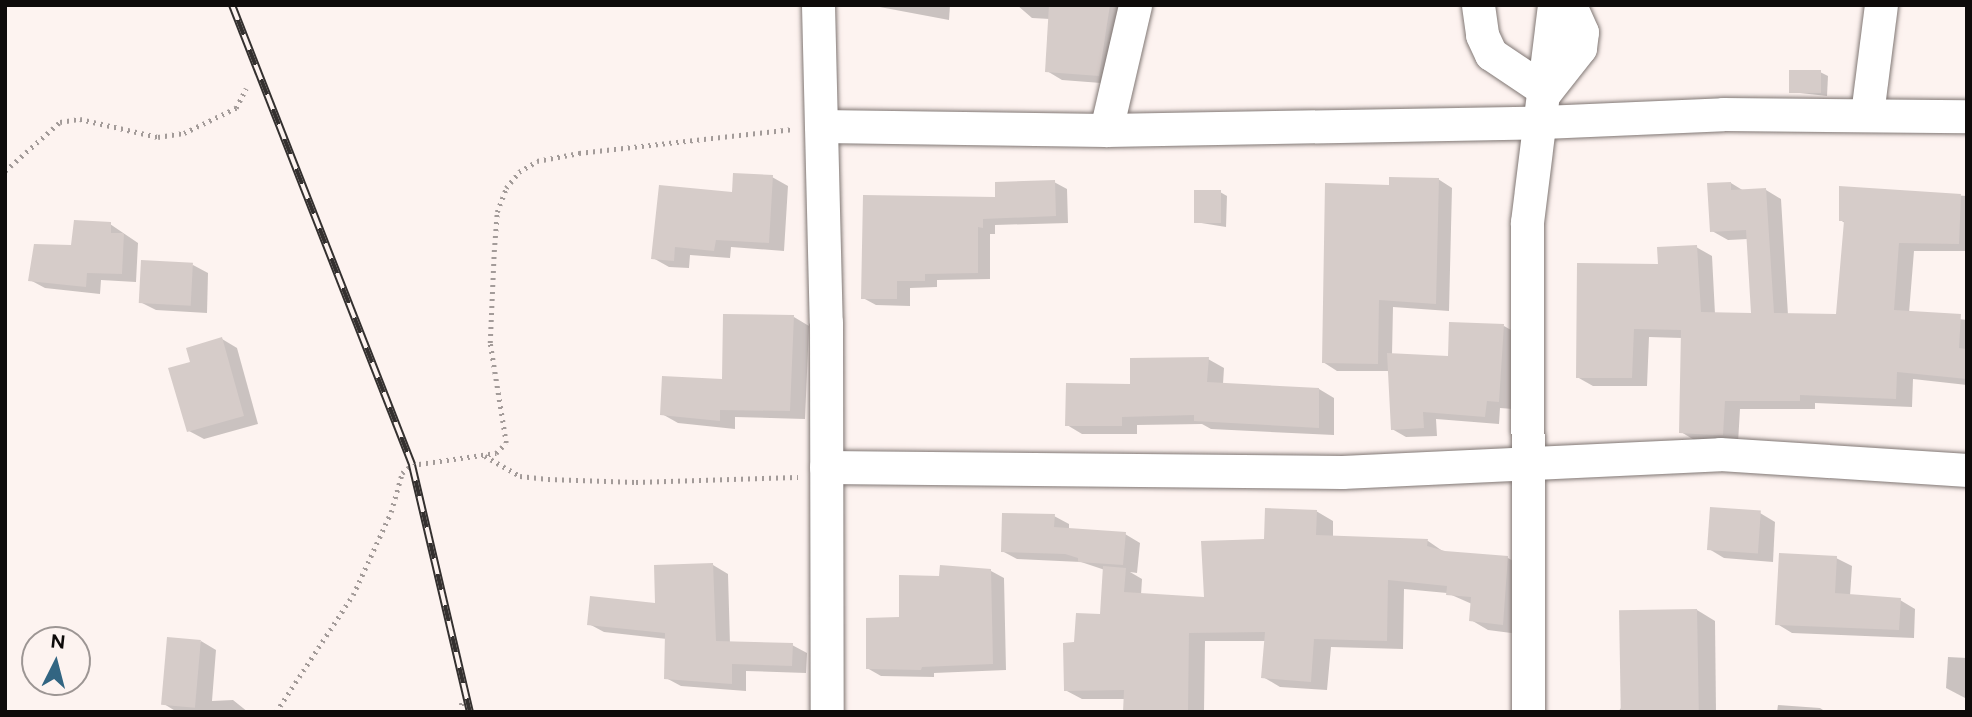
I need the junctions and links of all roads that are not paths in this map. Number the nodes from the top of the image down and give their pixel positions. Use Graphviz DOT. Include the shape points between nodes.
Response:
graph roads {
  1 [pos="818,5"];
  2 [pos="1135,5"];
  3 [pos="1478,5"];
  4 [pos="1554,5"];
  5 [pos="1570,5"];
  6 [pos="1881,5"];
  7 [pos="1545,106"];
  8 [pos="1867,114"];
  9 [pos="1967,116"];
  10 [pos="821,126"];
  11 [pos="1106,130"];
  12 [pos="1530,464"];
  13 [pos="1967,470"];
  14 [pos="826,473"];
  15 [pos="827,712"];
  16 [pos="1528,712"];
  1 -- 10 [label="street"];
  2 -- 11 [label="street"];
  3 -- 7 [label="street" via="1482,34 1491,54"];
  4 -- 7 [label="street"];
  5 -- 7 [label="street" via="1582,32 1580,48"];
  6 -- 8 [label="street"];
  7 -- 8 [label="street" via="1723,114"];
  7 -- 11 [label="street"];
  7 -- 12 [label="street" via="1527,222"];
  8 -- 9 [label="street"];
  10 -- 11 [label="street"];
  10 -- 14 [label="street"];
  12 -- 13 [label="street" via="1720,454"];
  12 -- 14 [label="street" via="1342,472"];
  12 -- 16 [label="street"];
  14 -- 15 [label="street"];
}
